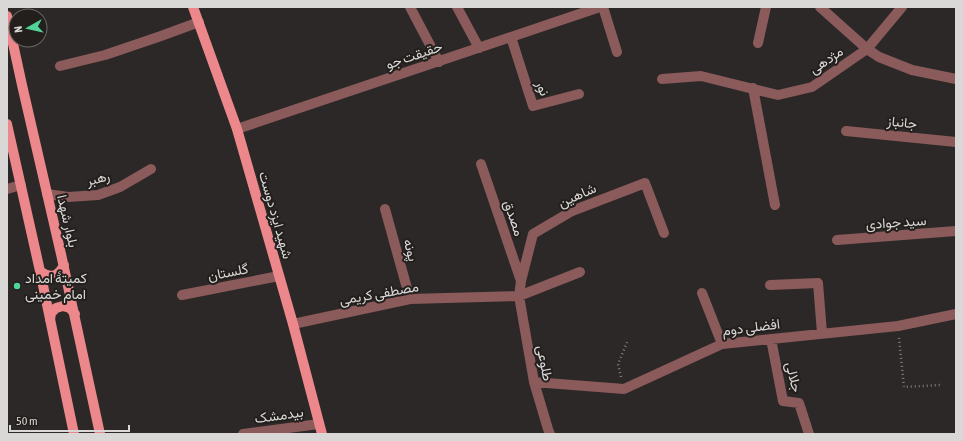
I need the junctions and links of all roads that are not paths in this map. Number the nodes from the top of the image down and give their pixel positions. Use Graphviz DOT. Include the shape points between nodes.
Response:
graph roads {
  1 [pos="193,7"];
  2 [pos="410,7"];
  3 [pos="457,7"];
  4 [pos="602,7"];
  5 [pos="766,7"];
  6 [pos="820,7"];
  7 [pos="902,7"];
  8 [pos="7,16"];
  9 [pos="199,22"];
  10 [pos="511,37"];
  11 [pos="758,43"];
  12 [pos="479,48"];
  13 [pos="867,49"];
  14 [pos="618,52"];
  15 [pos="439,62"];
  16 [pos="60,66"];
  17 [pos="662,79"];
  18 [pos="956,79"];
  19 [pos="753,88"];
  20 [pos="579,94"];
  21 [pos="7,124"];
  22 [pos="237,129"];
  23 [pos="846,131"];
  24 [pos="956,142"];
  25 [pos="481,164"];
  26 [pos="151,169"];
  27 [pos="21,184"];
  28 [pos="7,188"];
  29 [pos="47,194"];
  30 [pos="775,205"];
  31 [pos="385,209"];
  32 [pos="956,231"];
  33 [pos="664,233"];
  34 [pos="837,240"];
  35 [pos="64,265"];
  36 [pos="40,271"];
  37 [pos="580,272"];
  38 [pos="279,276"];
  39 [pos="521,281"];
  40 [pos="770,285"];
  41 [pos="702,294"];
  42 [pos="182,295"];
  43 [pos="519,296"];
  44 [pos="410,299"];
  45 [pos="75,314"];
  46 [pos="956,314"];
  47 [pos="50,320"];
  48 [pos="293,324"];
  49 [pos="822,333"];
  50 [pos="771,338"];
  51 [pos="722,344"];
  52 [pos="534,382"];
  53 [pos="319,424"];
  54 [pos="74,434"];
  55 [pos="100,434"];
  56 [pos="243,434"];
  57 [pos="322,434"];
  58 [pos="550,434"];
  59 [pos="809,434"];
  1 -- 9 [label="main road, شهید ایزد دوست"];
  2 -- 15 [label="street"];
  3 -- 12 [label="street"];
  4 -- 10 [label="street, حقیقت جو"];
  4 -- 14 [label="street"];
  5 -- 11 [label="street"];
  6 -- 13 [label="street"];
  7 -- 13 [label="street, مژدهی"];
  8 -- 29 [label="main road, بلوار شهدا"];
  9 -- 16 [label="street" via="105,55"];
  9 -- 22 [label="main road, شهید ایزد دوست"];
  10 -- 12 [label="street, حقیقت جو"];
  10 -- 20 [label="street, نور" via="533,106"];
  12 -- 15 [label="street, حقیقت جو"];
  13 -- 18 [label="street" via="879,57 912,70"];
  13 -- 19 [label="street, مژدهی" via="812,87 778,95"];
  15 -- 22 [label="street, حقیقت جو"];
  17 -- 19 [label="street, مژدهی" via="701,76"];
  19 -- 30 [label="street"];
  21 -- 27 [label="main road"];
  22 -- 38 [label="main road, شهید ایزد دوست"];
  23 -- 24 [label="street, جانباز"];
  25 -- 39 [label="street, مصدق"];
  26 -- 29 [label="street, رهبر" via="120,187 98,194 68,197"];
  27 -- 28 [label="street"];
  27 -- 36 [label="main road"];
  29 -- 35 [label="main road, بلوار شهدا"];
  31 -- 44 [label="street, پونه"];
  32 -- 34 [label="street, سید جوادی"];
  33 -- 39 [label="street, شاهین" via="645,183 572,211 533,234"];
  35 -- 36 [label="main road" via="54,276 46,276"];
  35 -- 45 [label="main road, بلوار شهدا"];
  36 -- 47 [label="main road"];
  37 -- 43 [label="street, مصطفی کریمی"];
  38 -- 42 [label="street, گلستان"];
  38 -- 48 [label="main road, شهید ایزد دوست"];
  39 -- 43 [label="street, شاهین"];
  40 -- 49 [label="street" via="818,283"];
  41 -- 51 [label="street"];
  43 -- 44 [label="street, مصطفی کریمی"];
  43 -- 52 [label="street, طلوعی"];
  44 -- 48 [label="street, مصطفی کریمی"];
  45 -- 47 [label="main road" via="70,308 63,306 51,313"];
  45 -- 55 [label="main road, بلوار شهدا"];
  46 -- 49 [label="street, افضلی دوم" via="898,326"];
  47 -- 54 [label="main road"];
  48 -- 53 [label="main road, شهید ایزد دوست"];
  49 -- 50 [label="street, افضلی دوم"];
  50 -- 51 [label="street, افضلی دوم"];
  50 -- 59 [label="street, جلالی" via="783,402 799,404"];
  51 -- 52 [label="street, افضلی دوم" via="624,389"];
  52 -- 58 [label="street, طلوعی"];
  53 -- 56 [label="street, بیدمشک"];
  53 -- 57 [label="main road, شهید ایزد دوست"];
}
